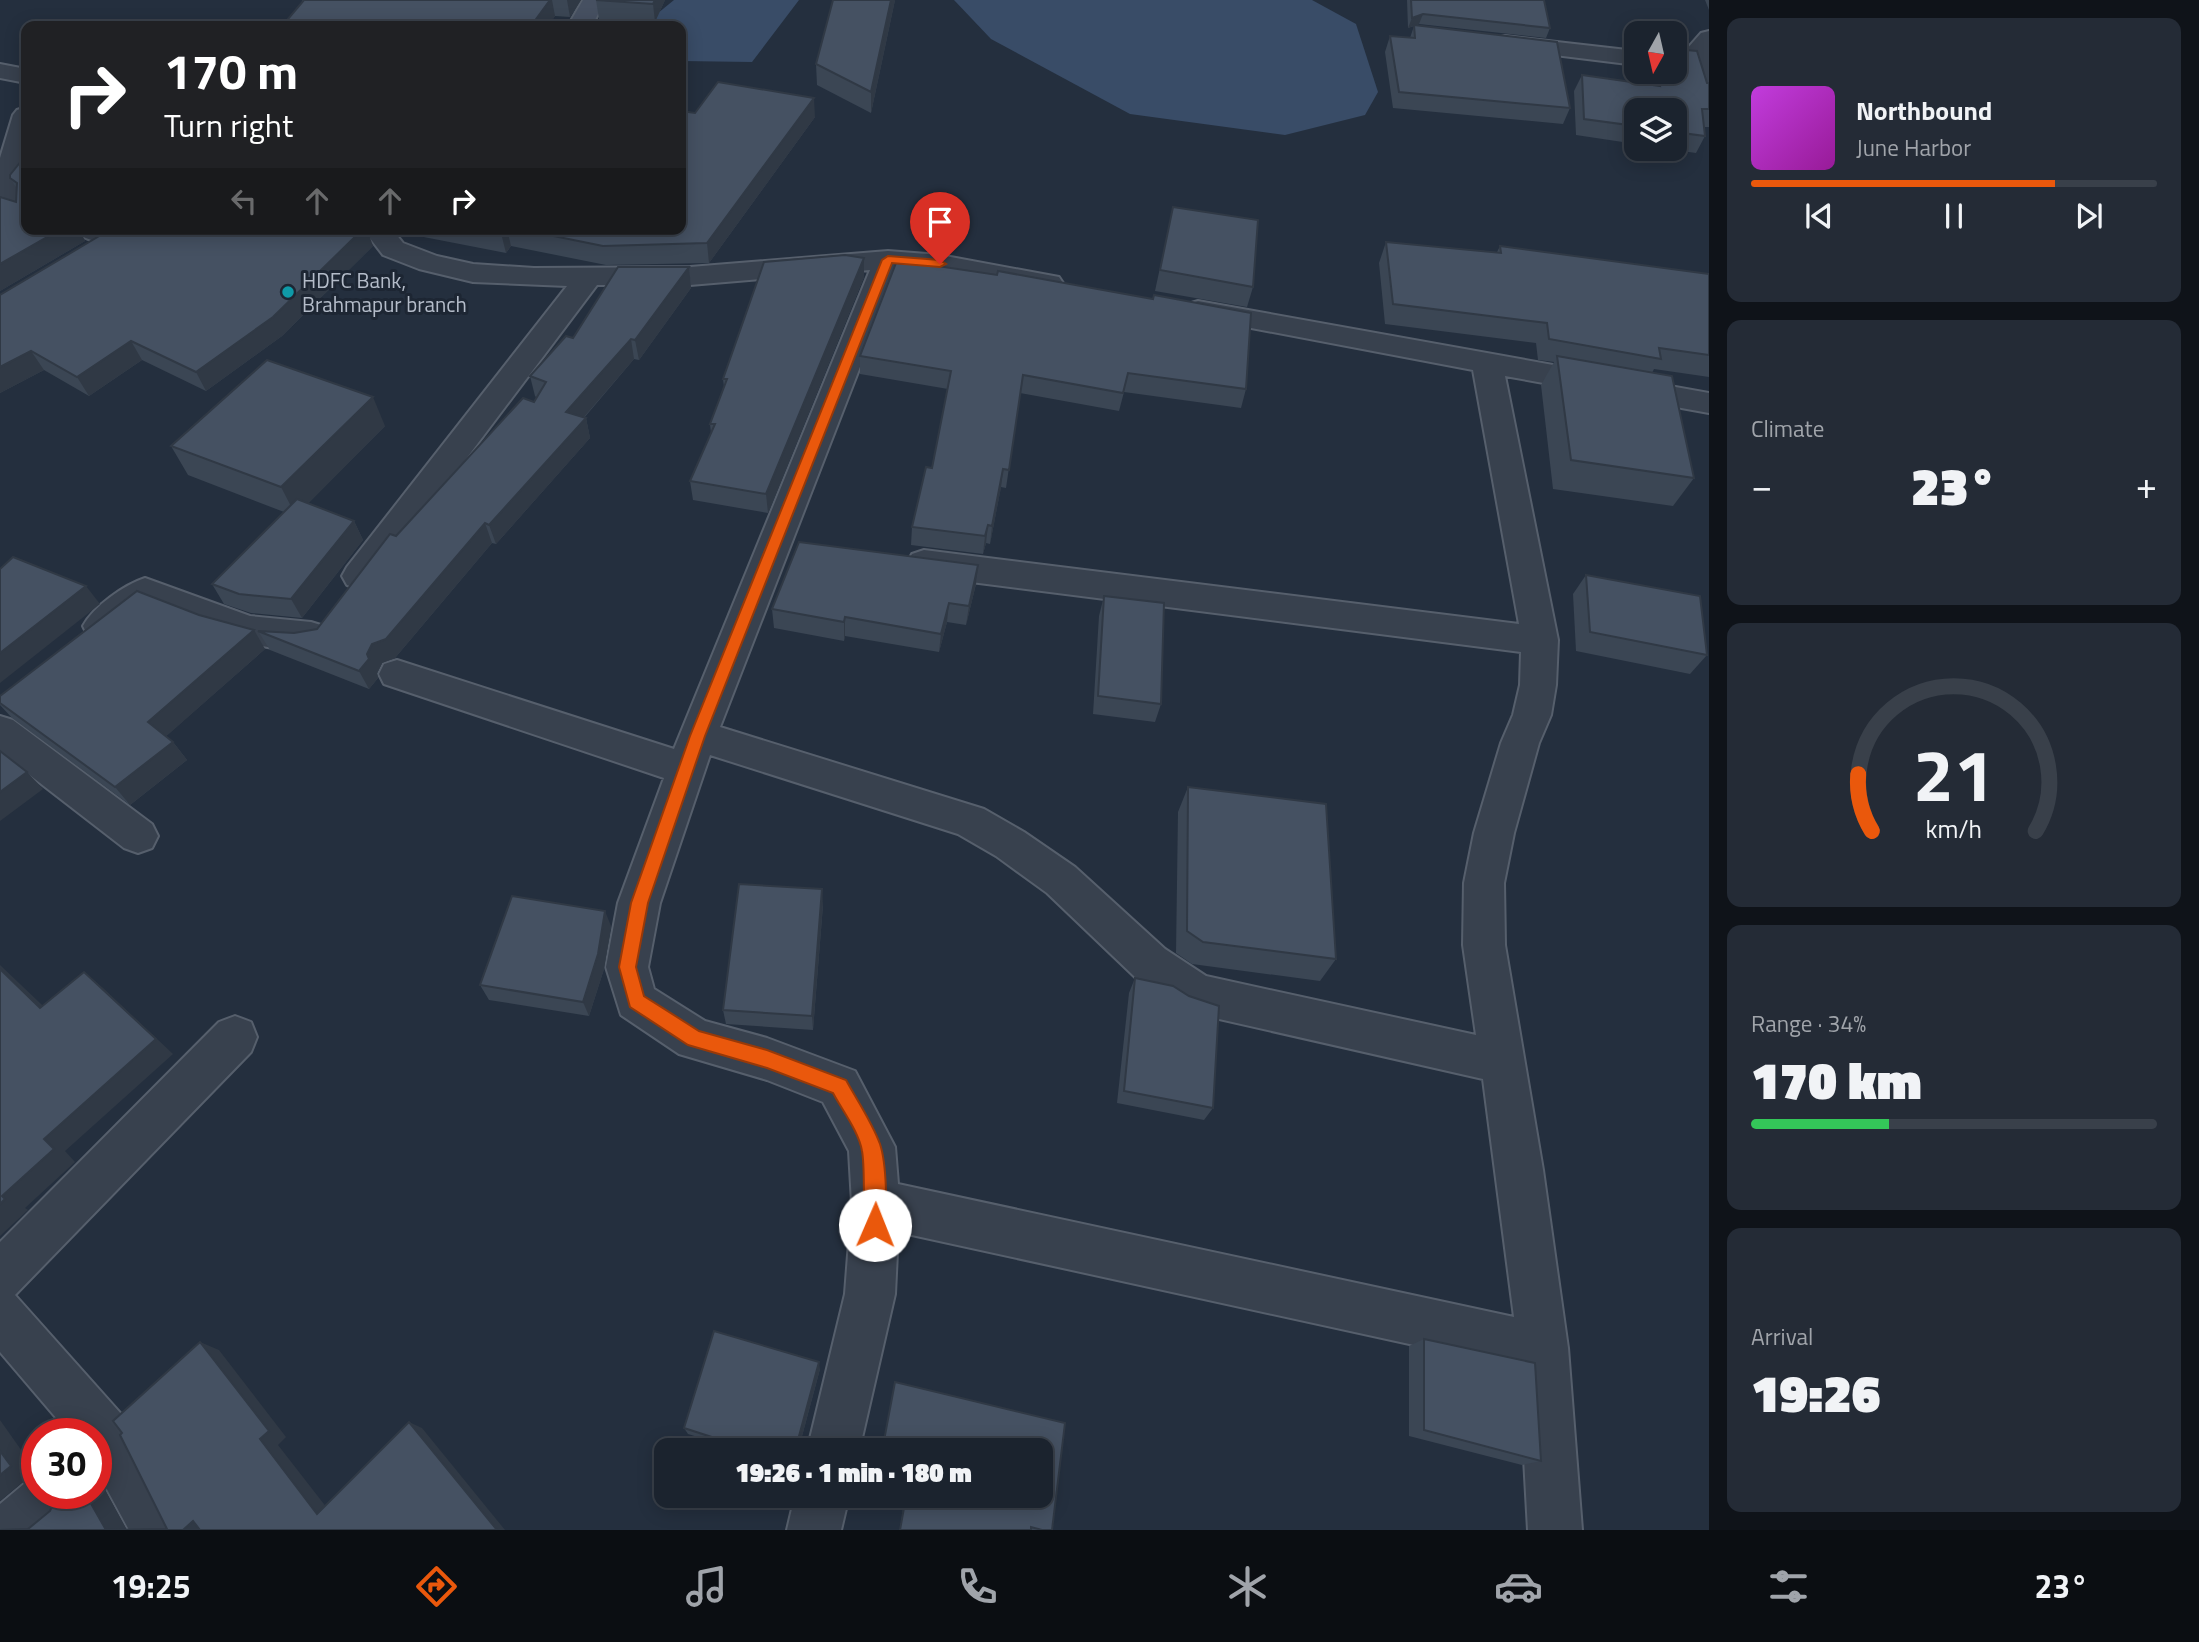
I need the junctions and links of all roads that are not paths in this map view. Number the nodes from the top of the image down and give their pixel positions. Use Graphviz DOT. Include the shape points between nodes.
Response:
graph roads {
  1 [pos="594,0"];
  2 [pos="583,21"];
  3 [pos="1709,38"];
  4 [pos="1487,41"];
  5 [pos="1624,57"];
  6 [pos="1687,63"];
  7 [pos="1701,65"];
  8 [pos="0,71"];
  9 [pos="21,75"];
  10 [pos="1709,93"];
  11 [pos="21,132"];
  12 [pos="21,209"];
  13 [pos="122,235"];
  14 [pos="382,235"];
  15 [pos="81,258"];
  16 [pos="888,260"];
  17 [pos="589,277"];
  18 [pos="1077,288"];
  19 [pos="1174,306"];
  20 [pos="1487,363"];
  21 [pos="1709,403"];
  22 [pos="896,559"];
  23 [pos="1540,640"];
  24 [pos="78,644"];
  25 [pos="397,674"];
  26 [pos="3,712"];
  27 [pos="692,752"];
  28 [pos="138,836"];
  29 [pos="235,1037"];
  30 [pos="1503,1062"];
  31 [pos="876,1203"];
  32 [pos="0,1277"];
  33 [pos="0,1314"];
  34 [pos="1543,1348"];
  35 [pos="80,1418"];
  36 [pos="836,1438"];
  37 [pos="112,1461"];
  38 [pos="819,1508"];
  39 [pos="35,1509"];
  40 [pos="11,1530"];
  41 [pos="159,1530"];
  42 [pos="814,1530"];
  43 [pos="1555,1530"];
  1 -- 2 [label="main road"];
  3 -- 7 [label="street" via="1698,51"];
  4 -- 5 [label="street"];
  6 -- 7 [label="street"];
  7 -- 10 [label="street"];
  8 -- 9 [label="street"];
  11 -- 12 [label="street" via="6,181 6,203"];
  13 -- 15 [label="main road"];
  14 -- 17 [label="street" via="393,249 473,273"];
  16 -- 17 [label="street" via="690,276"];
  16 -- 18 [label="street" via="940,264"];
  16 -- 27 [label="street" via="790,545"];
  17 -- 24 [label="street" via="312,636 247,630 145,591"];
  19 -- 20 [label="street"];
  20 -- 21 [label="street"];
  20 -- 23 [label="street"];
  22 -- 23 [label="street"];
  23 -- 30 [label="street" via="1532,715 1494,833 1484,883 1484,945"];
  25 -- 27 [label="street"];
  26 -- 28 [label="street"];
  27 -- 30 [label="street" via="970,821 1061,880 1150,963 1197,994"];
  27 -- 31 [label="street" via="639,903 627,967 636,1001 695,1039 839,1086 872,1147"];
  29 -- 32 [label="street"];
  30 -- 34 [label="street"];
  31 -- 34 [label="street"];
  31 -- 36 [label="street" via="870,1294"];
  33 -- 35 [label="street"];
  34 -- 43 [label="street"];
  37 -- 41 [label="street"];
  38 -- 42 [label="street"];
  39 -- 40 [label="street"];
}
